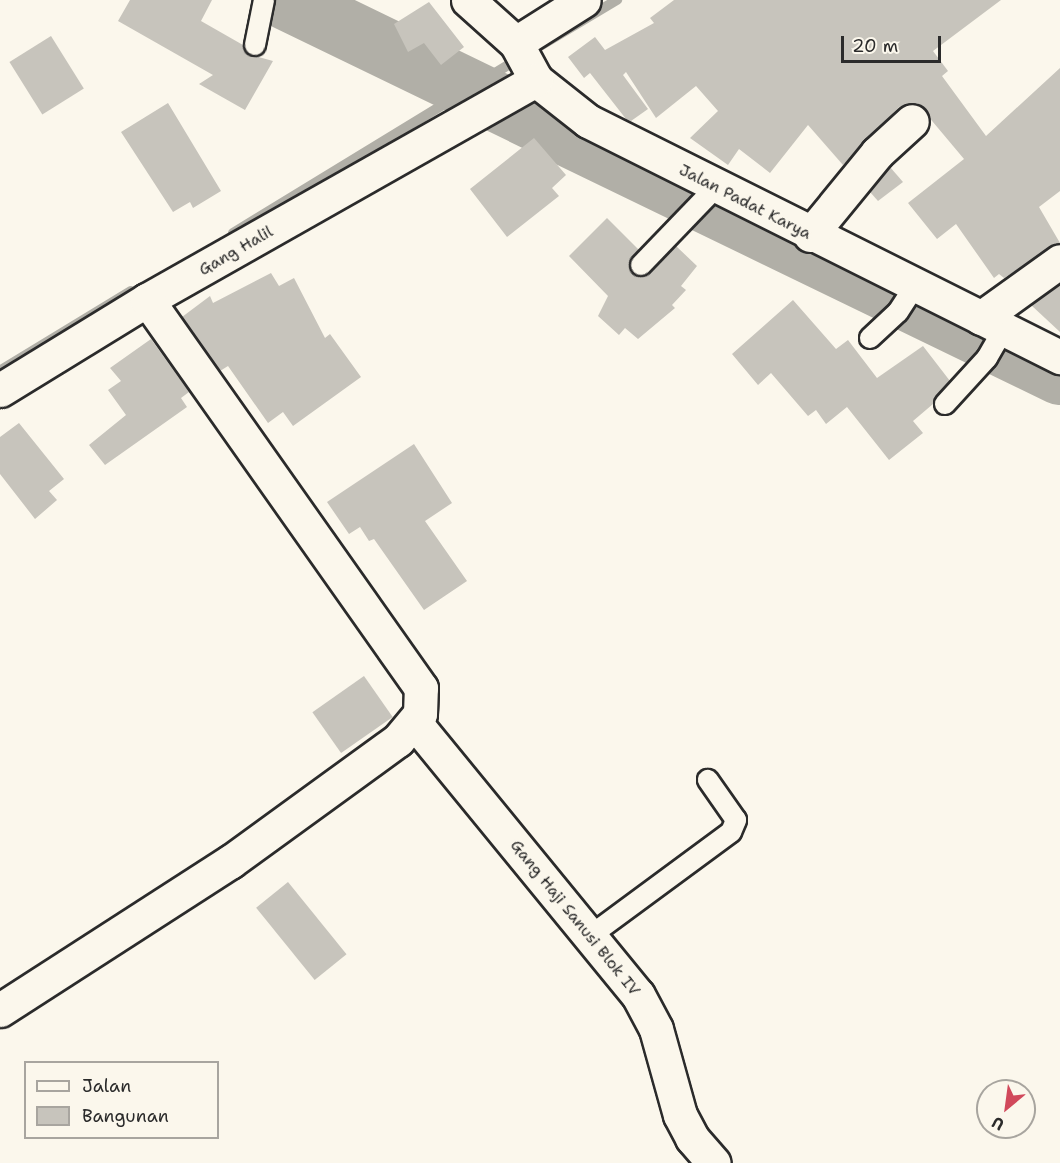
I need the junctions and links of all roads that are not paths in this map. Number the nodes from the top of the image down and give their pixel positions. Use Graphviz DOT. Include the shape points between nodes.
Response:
graph roads {
  1 [pos="468,0"];
  2 [pos="584,0"];
  3 [pos="263,3"];
  4 [pos="255,45"];
  5 [pos="524,66"];
  6 [pos="912,121"];
  7 [pos="711,194"];
  8 [pos="810,235"];
  9 [pos="1060,261"];
  10 [pos="641,264"];
  11 [pos="908,298"];
  12 [pos="147,300"];
  13 [pos="994,329"];
  14 [pos="870,338"];
  15 [pos="1060,357"];
  16 [pos="0,390"];
  17 [pos="945,404"];
  18 [pos="416,724"];
  19 [pos="708,780"];
  20 [pos="590,936"];
  21 [pos="0,1010"];
  22 [pos="714,1163"];
  1 -- 5 [label="street, Jalan Padat Karya"];
  2 -- 5 [label="street, Gang Halil"];
  3 -- 4 [label="lane"];
  5 -- 7 [label="street, Jalan Padat Karya" via="588,121"];
  5 -- 12 [label="street, Gang Halil" via="474,113"];
  6 -- 8 [label="street" via="877,153"];
  7 -- 8 [label="street, Jalan Padat Karya"];
  7 -- 10 [label="lane"];
  8 -- 11 [label="street, Jalan Padat Karya"];
  9 -- 13 [label="street"];
  11 -- 13 [label="street, Jalan Padat Karya"];
  11 -- 14 [label="lane"];
  12 -- 16 [label="street, Gang Halil"];
  12 -- 18 [label="street" via="421,688 423,700"];
  13 -- 15 [label="street, Jalan Padat Karya"];
  13 -- 17 [label="lane" via="987,357"];
  18 -- 20 [label="street, Gang Haji Sanusi Blok IV"];
  18 -- 21 [label="street" via="230,862"];
  19 -- 20 [label="lane" via="736,820 731,832"];
  20 -- 22 [label="street, Gang Haji Sanusi Blok IV" via="638,995 656,1029 680,1114 692,1138"];
}
